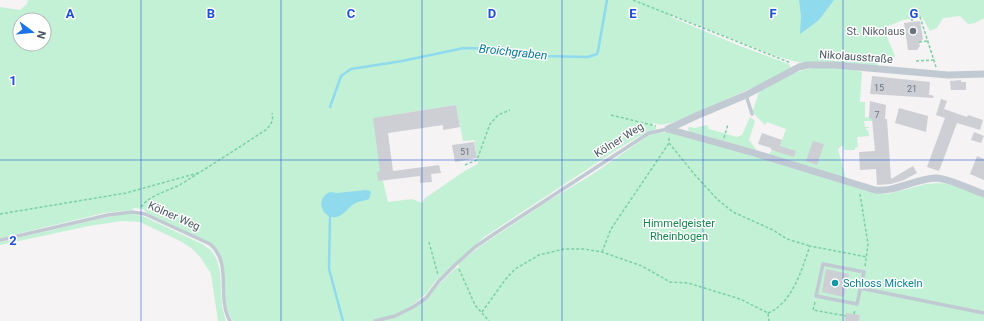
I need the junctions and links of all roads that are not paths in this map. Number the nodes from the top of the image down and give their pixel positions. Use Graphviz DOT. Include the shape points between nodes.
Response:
graph roads {
  1 [pos="984,74"];
  2 [pos="746,95"];
  3 [pos="752,114"];
  4 [pos="668,129"];
  5 [pos="984,194"];
  6 [pos="0,240"];
  7 [pos="860,288"];
  8 [pos="984,314"];
  9 [pos="230,321"];
  10 [pos="376,321"];
  1 -- 2 [label="street, Nikolausstraße" via="937,75 834,65 807,65 798,67"];
  2 -- 3 [label="lane"];
  2 -- 4 [label="street, Nikolausstraße"];
  4 -- 5 [label="street, Kölner Weg" via="874,190 884,191 925,180 940,179"];
  4 -- 10 [label="lane, Kölner Weg" via="649,133 475,247 439,281 426,298 413,307 395,316"];
  6 -- 9 [label="lane, Kölner Weg" via="124,212 145,214 210,244 220,254 225,306"];
  7 -- 7 [label="lane" via="864,272 823,264 816,296 857,304"];
  7 -- 8 [label="lane"];
}
